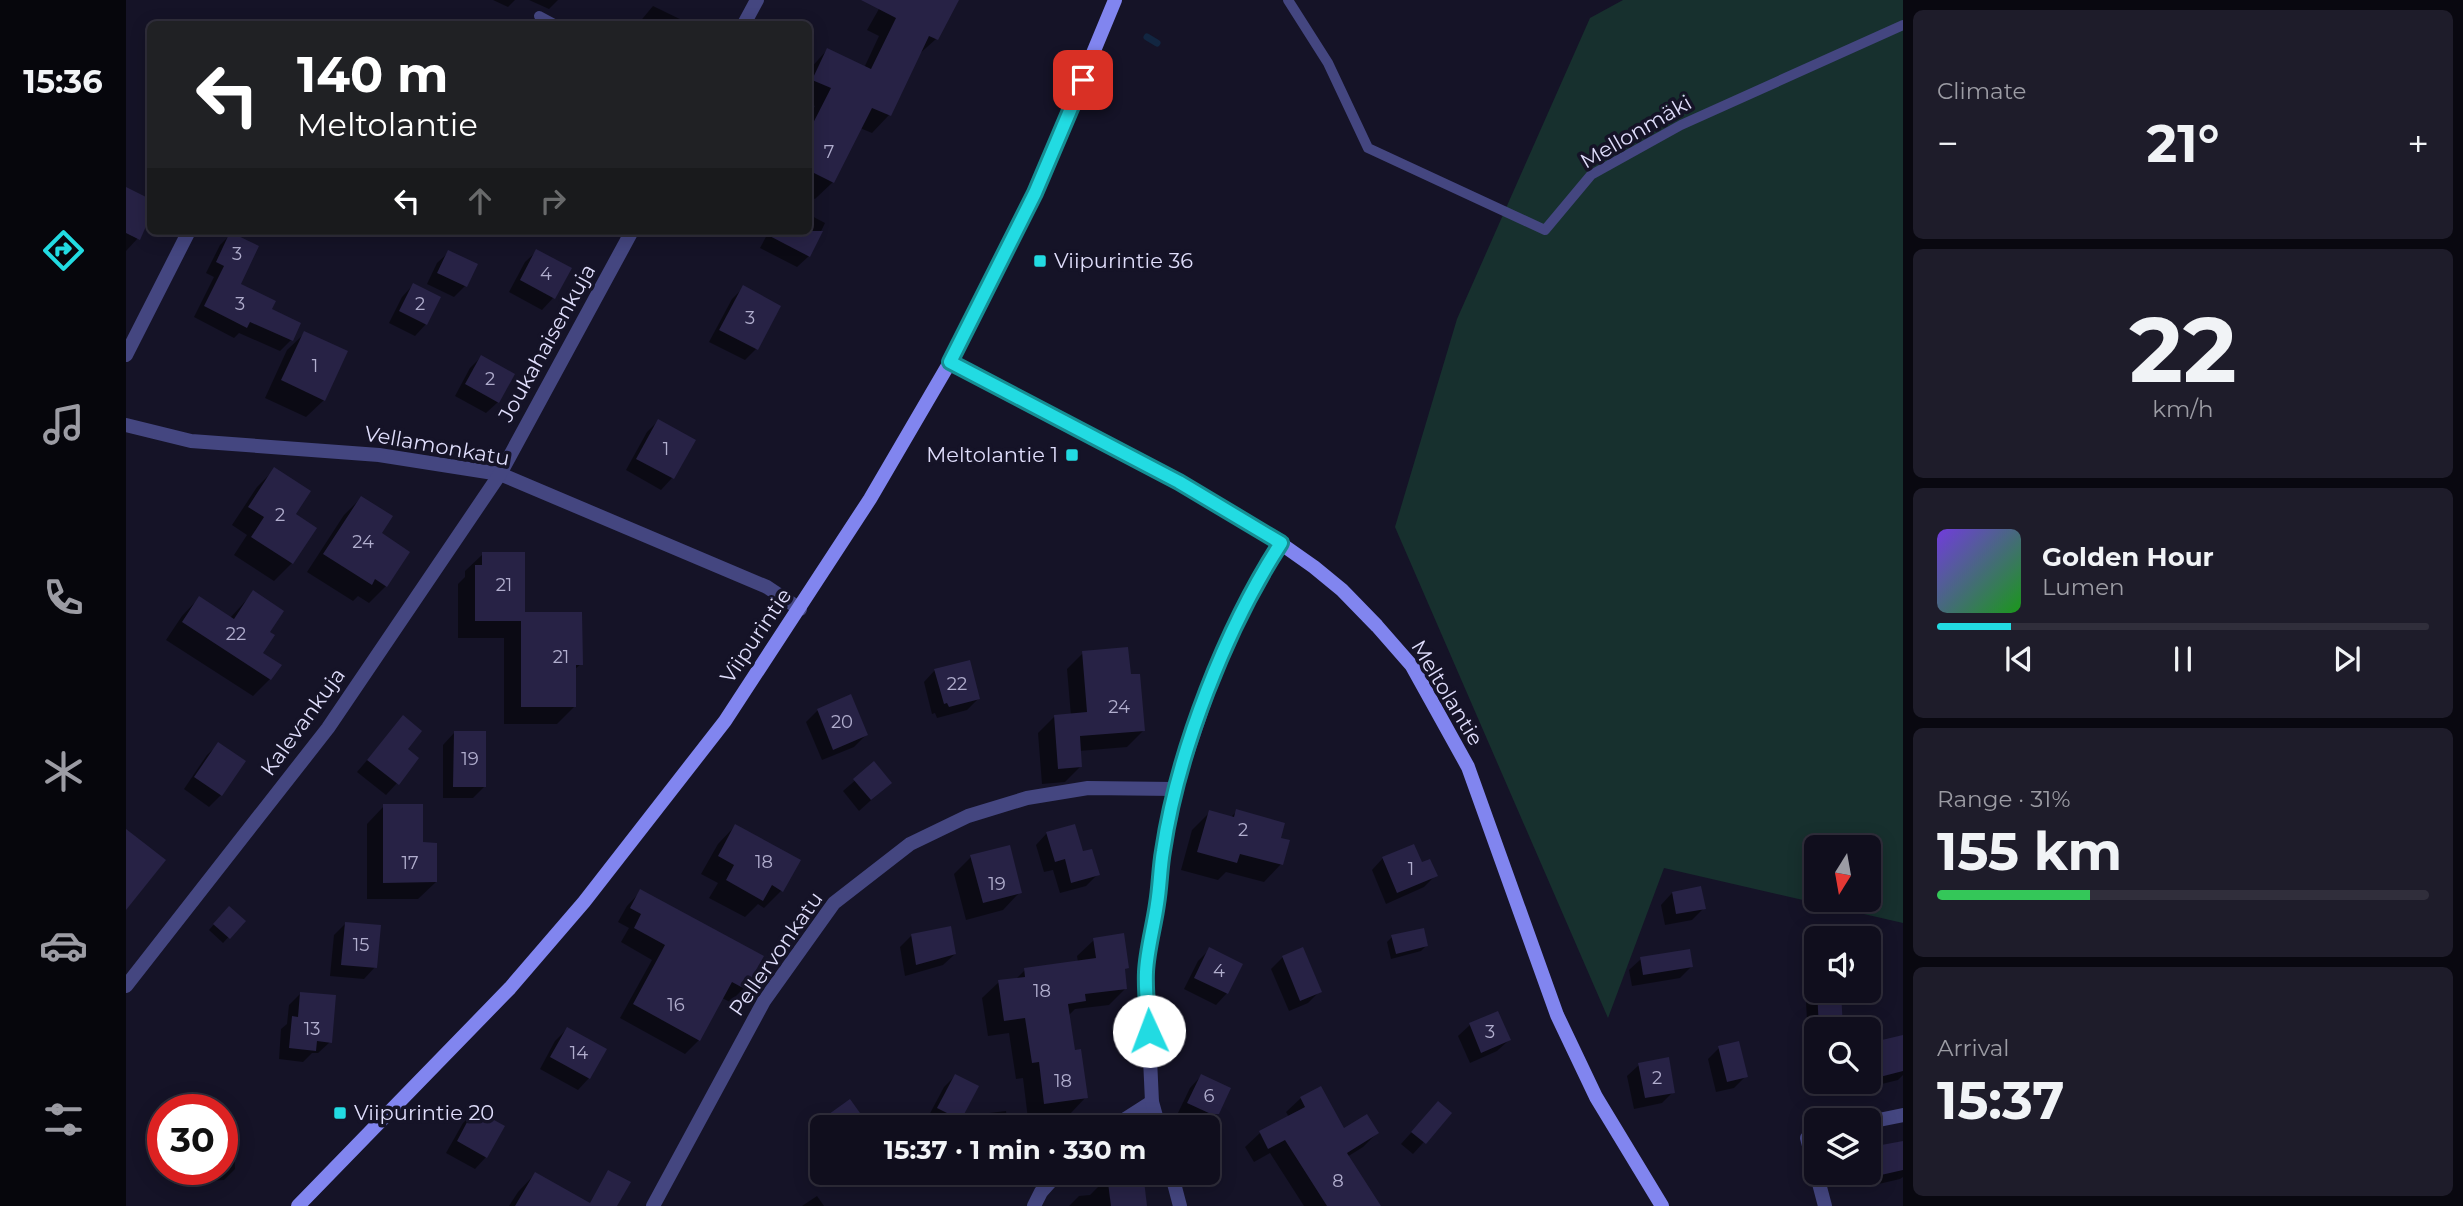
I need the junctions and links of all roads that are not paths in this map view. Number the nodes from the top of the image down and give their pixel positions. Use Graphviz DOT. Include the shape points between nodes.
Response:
graph roads {
  1 [pos="757,0"];
  2 [pos="1115,0"];
  3 [pos="1288,0"];
  4 [pos="539,16"];
  5 [pos="548,21"];
  6 [pos="746,21"];
  7 [pos="1903,24"];
  8 [pos="187,235"];
  9 [pos="630,235"];
  10 [pos="126,355"];
  11 [pos="950,362"];
  12 [pos="126,425"];
  13 [pos="500,474"];
  14 [pos="1281,543"];
  15 [pos="800,609"];
  16 [pos="1175,789"];
  17 [pos="126,986"];
  18 [pos="1152,1102"];
  19 [pos="1132,1115"];
  20 [pos="1156,1115"];
  21 [pos="1903,1115"];
  22 [pos="1881,1120"];
  23 [pos="1047,1185"];
  24 [pos="1174,1185"];
  25 [pos="1819,1185"];
  26 [pos="298,1206"];
  27 [pos="653,1206"];
  28 [pos="1034,1206"];
  29 [pos="1180,1206"];
  30 [pos="1662,1206"];
  31 [pos="1825,1206"];
  1 -- 6 [label="street"];
  2 -- 11 [label="main road, Viipurintie" via="1035,193"];
  3 -- 7 [label="lane, Mellonmäki" via="1328,63 1368,148 1545,230 1591,175 1681,125"];
  4 -- 5 [label="lane"];
  8 -- 10 [label="street"];
  9 -- 13 [label="street, Joukahaisenkuja"];
  11 -- 14 [label="main road, Meltolantie" via="1179,482"];
  11 -- 15 [label="main road, Viipurintie"];
  12 -- 13 [label="street, Vellamonkatu" via="191,441 379,455"];
  13 -- 15 [label="street, Vellamonkatu" via="767,587"];
  13 -- 17 [label="street, Kalevankuja" via="328,727"];
  14 -- 16 [label="street" via="1240,614"];
  14 -- 30 [label="main road, Meltolantie" via="1342,590 1412,666 1468,768 1557,1016 1596,1097"];
  15 -- 26 [label="main road, Viipurintie" via="725,720 584,902 510,988"];
  16 -- 18 [label="street" via="1146,972"];
  16 -- 27 [label="street, Pellervonkatu" via="1088,788 1027,798 968,816 910,844 834,903 764,1001"];
  18 -- 19 [label="street"];
  18 -- 20 [label="street"];
  21 -- 22 [label="street"];
  23 -- 28 [label="street"];
  24 -- 29 [label="street"];
  25 -- 31 [label="street"];
}
